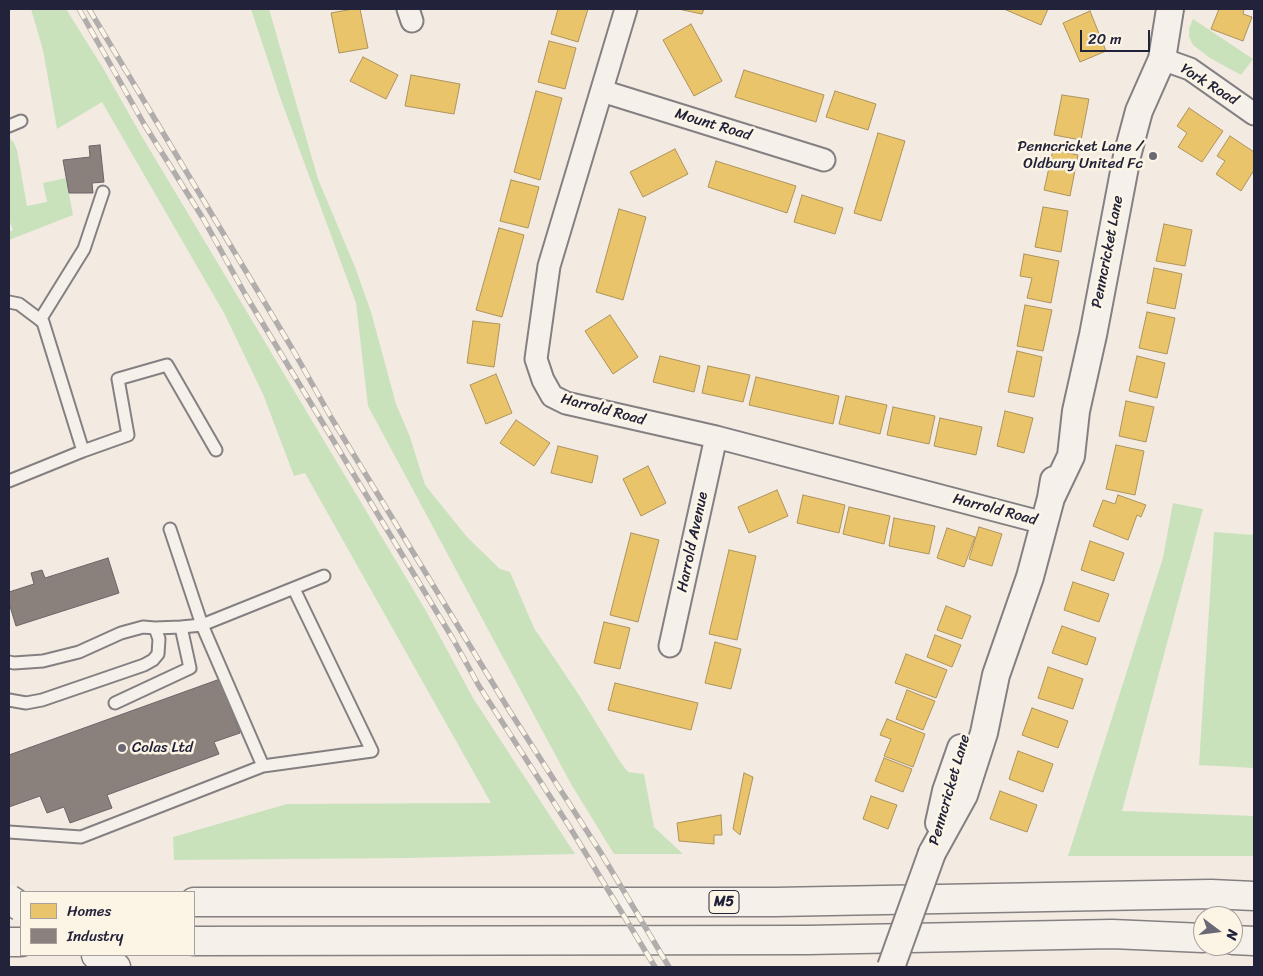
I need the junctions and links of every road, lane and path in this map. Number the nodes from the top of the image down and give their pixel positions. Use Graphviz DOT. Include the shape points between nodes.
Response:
graph roads {
  1 [pos="626,9"];
  2 [pos="1170,9"];
  3 [pos="1162,59"];
  4 [pos="602,91"];
  5 [pos="1254,114"];
  6 [pos="21,121"];
  7 [pos="9,126"];
  8 [pos="824,160"];
  9 [pos="104,192"];
  10 [pos="9,302"];
  11 [pos="40,320"];
  12 [pos="716,437"];
  13 [pos="216,450"];
  14 [pos="83,451"];
  15 [pos="9,481"];
  16 [pos="1044,523"];
  17 [pos="170,529"];
  18 [pos="324,576"];
  19 [pos="294,588"];
  20 [pos="202,625"];
  21 [pos="155,628"];
  22 [pos="181,628"];
  23 [pos="670,646"];
  24 [pos="9,662"];
  25 [pos="9,700"];
  26 [pos="115,703"];
  27 [pos="263,766"];
  28 [pos="9,832"];
  29 [pos="1254,896"];
  30 [pos="195,902"];
  31 [pos="1193,938"];
  32 [pos="195,941"];
  33 [pos="891,967"];
  1 -- 4 [label="street, Harrold Road"];
  2 -- 3 [label="street, Penncricket Lane"];
  3 -- 5 [label="street, York Road" via="1190,69"];
  3 -- 16 [label="street, Penncricket Lane" via="1139,111 1126,156 1076,411 1071,456 1051,498"];
  4 -- 8 [label="street, Mount Road"];
  4 -- 12 [label="street, Harrold Road" via="549,266 536,358 543,380 552,396 566,402"];
  6 -- 7 [label="lane"];
  9 -- 11 [label="lane" via="84,249"];
  10 -- 11 [label="lane" via="20,304"];
  11 -- 14 [label="lane"];
  12 -- 16 [label="street, Harrold Road"];
  12 -- 23 [label="street, Harrold Avenue"];
  13 -- 14 [label="lane" via="167,366 118,379 128,435"];
  14 -- 15 [label="lane"];
  16 -- 33 [label="street, Penncricket Lane, bridge" via="1030,577 996,675 984,733 964,795 932,853"];
  17 -- 20 [label="lane"];
  18 -- 19 [label="lane"];
  19 -- 20 [label="lane"];
  19 -- 27 [label="lane" via="372,751"];
  20 -- 22 [label="lane"];
  20 -- 27 [label="lane"];
  21 -- 22 [label="lane"];
  21 -- 24 [label="lane" via="143,626 79,652 43,661"];
  21 -- 25 [label="lane" via="159,639 158,654 144,665 42,700"];
  22 -- 26 [label="lane" via="190,668"];
  27 -- 28 [label="lane" via="81,837"];
  29 -- 30 [label="highway, M5" via="1211,894 775,902"];
  31 -- 32 [label="highway" via="1112,934 808,940"];
}
